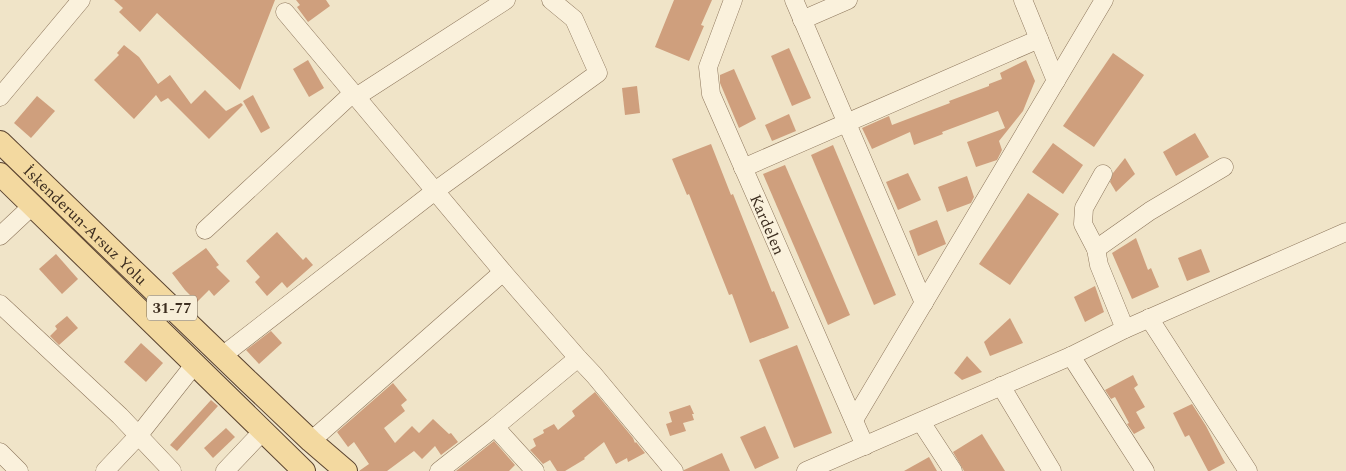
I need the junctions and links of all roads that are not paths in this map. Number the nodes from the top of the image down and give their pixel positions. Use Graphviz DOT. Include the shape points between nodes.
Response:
graph roads {
  1 [pos="81,0"];
  2 [pos="506,0"];
  3 [pos="551,0"];
  4 [pos="733,0"];
  5 [pos="794,0"];
  6 [pos="848,0"];
  7 [pos="1023,0"];
  8 [pos="1104,0"];
  9 [pos="285,12"];
  10 [pos="802,20"];
  11 [pos="1039,40"];
  12 [pos="1056,81"];
  13 [pos="354,95"];
  14 [pos="0,97"];
  15 [pos="847,124"];
  16 [pos="0,142"];
  17 [pos="1224,167"];
  18 [pos="743,168"];
  19 [pos="0,174"];
  20 [pos="1103,174"];
  21 [pos="435,191"];
  22 [pos="32,206"];
  23 [pos="205,230"];
  24 [pos="1346,232"];
  25 [pos="0,236"];
  26 [pos="1096,249"];
  27 [pos="504,272"];
  28 [pos="924,303"];
  29 [pos="0,304"];
  30 [pos="1150,318"];
  31 [pos="1125,329"];
  32 [pos="222,356"];
  33 [pos="1071,356"];
  34 [pos="578,358"];
  35 [pos="194,365"];
  36 [pos="1001,386"];
  37 [pos="854,420"];
  38 [pos="921,422"];
  39 [pos="495,427"];
  40 [pos="262,432"];
  41 [pos="138,436"];
  42 [pos="311,441"];
  43 [pos="865,446"];
  44 [pos="0,452"];
  45 [pos="1245,470"];
  46 [pos="19,471"];
  47 [pos="105,471"];
  48 [pos="172,471"];
  49 [pos="225,471"];
  50 [pos="304,471"];
  51 [pos="346,471"];
  52 [pos="440,471"];
  53 [pos="535,471"];
  54 [pos="674,471"];
  55 [pos="806,471"];
  56 [pos="952,471"];
  57 [pos="1052,471"];
  58 [pos="1145,471"];
  1 -- 14 [label="street"];
  2 -- 13 [label="street"];
  3 -- 21 [label="street" via="574,18 598,73"];
  4 -- 18 [label="street, Kardelen" via="708,67 710,94"];
  5 -- 10 [label="street"];
  6 -- 10 [label="street"];
  7 -- 11 [label="street"];
  8 -- 12 [label="street"];
  9 -- 13 [label="street"];
  10 -- 15 [label="street"];
  11 -- 12 [label="street"];
  11 -- 15 [label="street"];
  12 -- 28 [label="street"];
  13 -- 21 [label="street"];
  13 -- 23 [label="street"];
  15 -- 18 [label="street"];
  15 -- 28 [label="street"];
  16 -- 32 [label="main road, İskenderun-Arsuz Yolu / 31-77"];
  17 -- 26 [label="street" via="1150,211"];
  18 -- 37 [label="street, Kardelen"];
  19 -- 22 [label="main road, İskenderun-Arsuz Yolu"];
  20 -- 26 [label="street" via="1084,208 1083,224"];
  21 -- 27 [label="street"];
  21 -- 32 [label="street"];
  22 -- 25 [label="street"];
  22 -- 35 [label="main road, İskenderun-Arsuz Yolu"];
  24 -- 30 [label="street"];
  26 -- 31 [label="street"];
  27 -- 34 [label="street"];
  27 -- 42 [label="street"];
  28 -- 37 [label="street"];
  29 -- 41 [label="street"];
  30 -- 31 [label="street"];
  30 -- 45 [label="street"];
  31 -- 33 [label="street"];
  32 -- 42 [label="main road, İskenderun-Arsuz Yolu / 31-77"];
  33 -- 36 [label="street"];
  33 -- 58 [label="street"];
  34 -- 39 [label="street"];
  34 -- 54 [label="street"];
  35 -- 40 [label="main road, İskenderun-Arsuz Yolu"];
  35 -- 41 [label="street"];
  36 -- 38 [label="street"];
  36 -- 57 [label="street"];
  37 -- 43 [label="street, Kardelen"];
  38 -- 43 [label="street"];
  38 -- 56 [label="street"];
  39 -- 52 [label="street"];
  39 -- 53 [label="street"];
  40 -- 49 [label="street"];
  40 -- 50 [label="main road, İskenderun-Arsuz Yolu"];
  41 -- 47 [label="street"];
  41 -- 48 [label="street"];
  42 -- 51 [label="main road, İskenderun-Arsuz Yolu / 31-77"];
  43 -- 55 [label="street"];
  44 -- 46 [label="street"];
}
